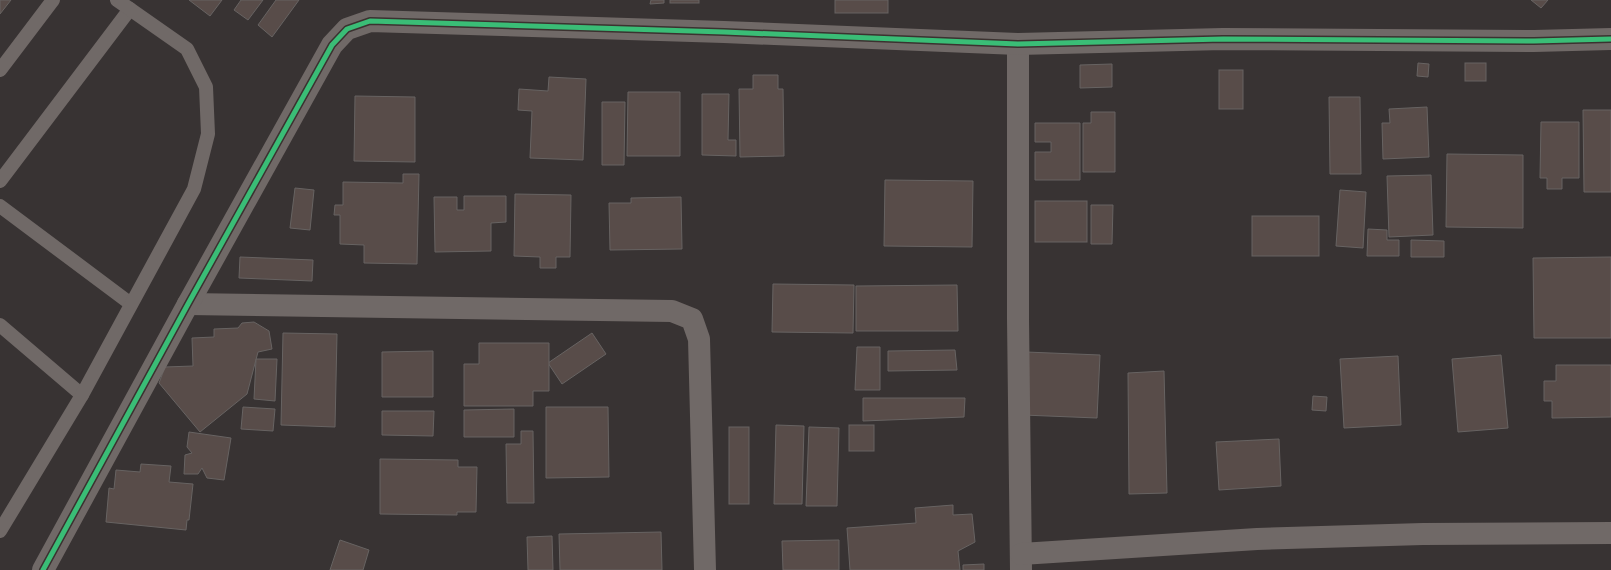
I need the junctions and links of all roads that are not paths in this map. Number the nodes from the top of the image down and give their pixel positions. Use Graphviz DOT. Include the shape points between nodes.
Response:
graph roads {
  1 [pos="53,0"];
  2 [pos="117,0"];
  3 [pos="130,9"];
  4 [pos="1611,39"];
  5 [pos="1018,44"];
  6 [pos="0,70"];
  7 [pos="0,181"];
  8 [pos="0,206"];
  9 [pos="131,304"];
  10 [pos="188,304"];
  11 [pos="0,325"];
  12 [pos="82,395"];
  13 [pos="0,531"];
  14 [pos="1611,533"];
  15 [pos="1021,562"];
  16 [pos="43,570"];
  17 [pos="705,570"];
  1 -- 6 [label="lane"];
  2 -- 3 [label="lane"];
  3 -- 7 [label="lane"];
  3 -- 9 [label="lane" via="187,49 206,87 208,134 194,189"];
  4 -- 5 [label="street" via="1223,39"];
  5 -- 10 [label="street" via="370,22 347,29 332,45"];
  5 -- 15 [label="street"];
  8 -- 9 [label="lane"];
  9 -- 12 [label="lane"];
  10 -- 16 [label="street"];
  10 -- 17 [label="street" via="672,311 692,319 699,339"];
  11 -- 12 [label="lane"];
  12 -- 13 [label="lane"];
  14 -- 15 [label="street" via="1423,534 1257,539"];
}
